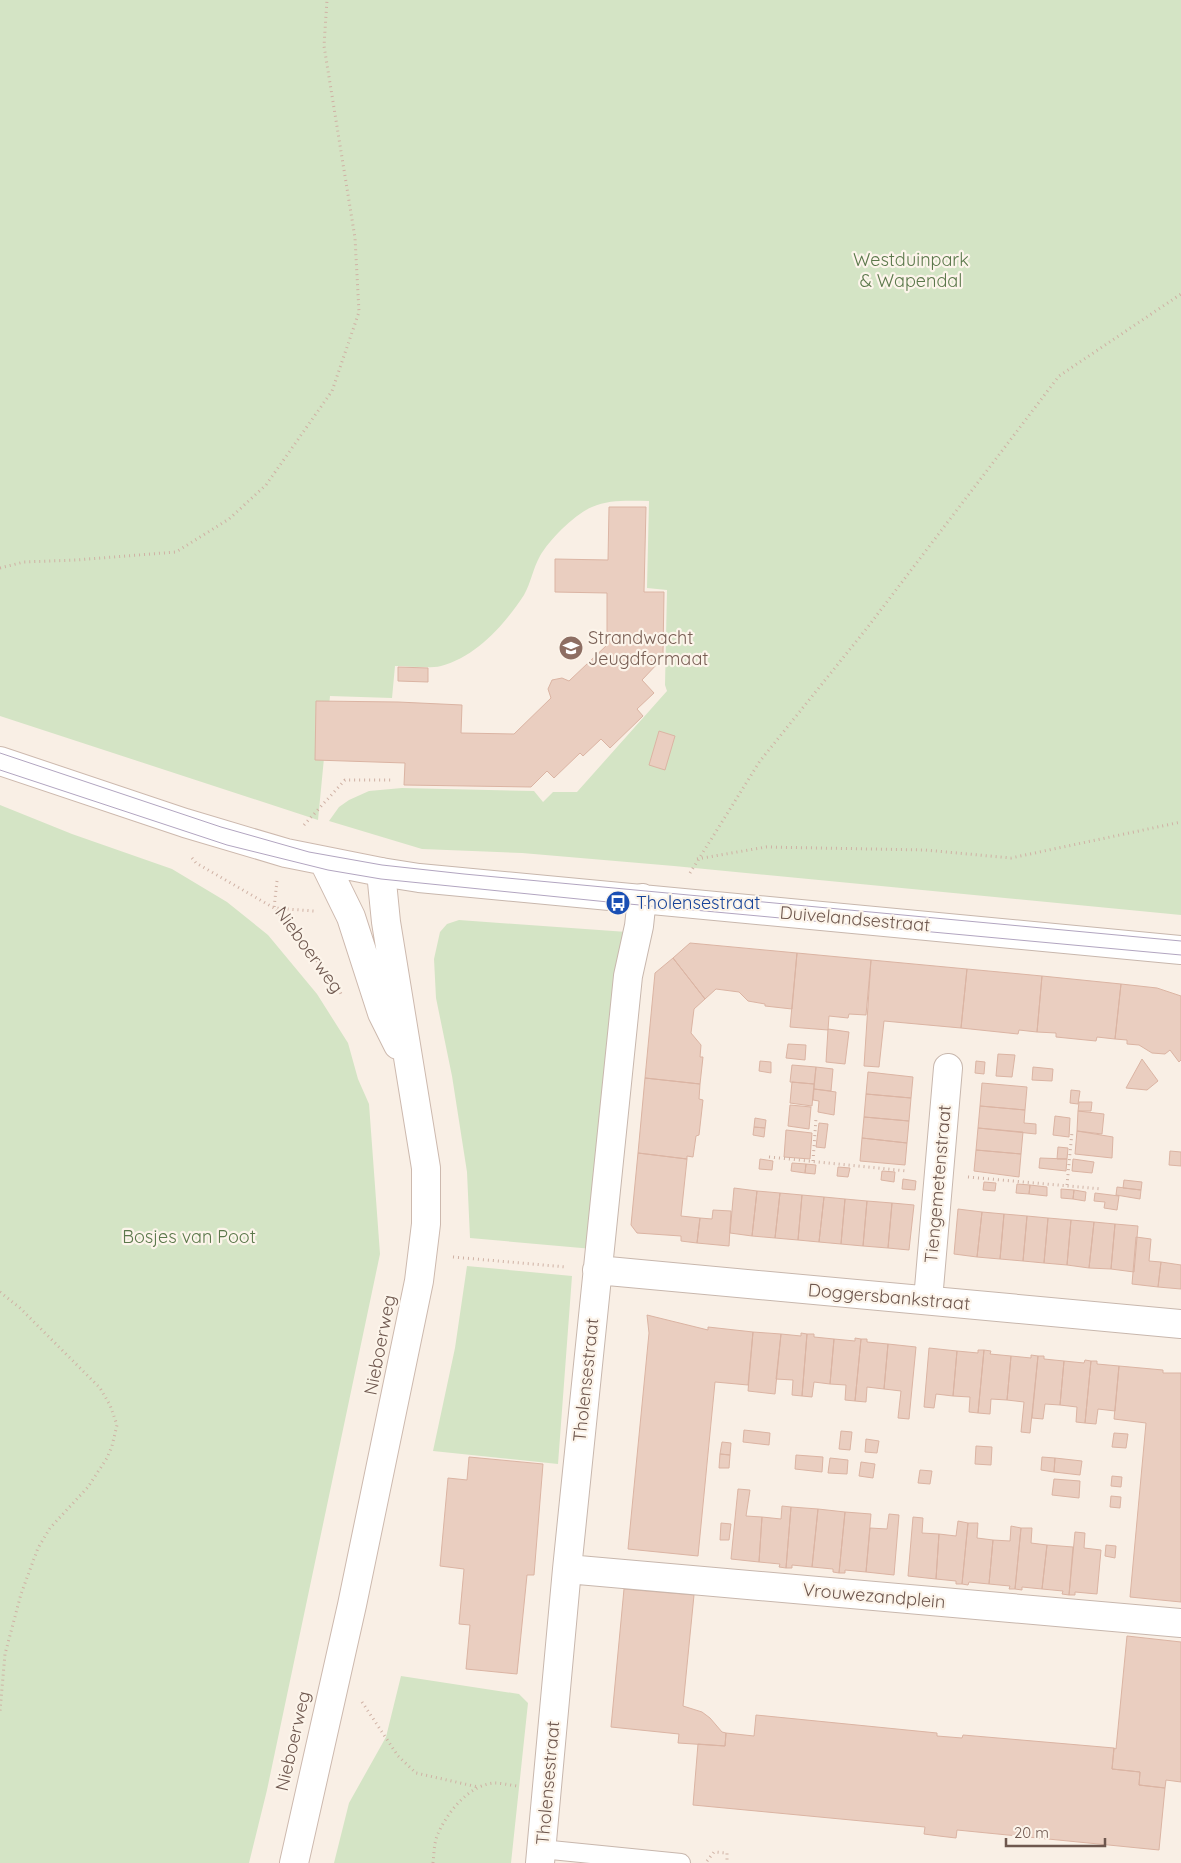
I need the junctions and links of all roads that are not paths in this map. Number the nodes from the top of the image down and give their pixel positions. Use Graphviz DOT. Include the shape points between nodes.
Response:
graph roads {
  1 [pos="0,761"];
  2 [pos="324,862"];
  3 [pos="381,872"];
  4 [pos="642,898"];
  5 [pos="1181,950"];
  6 [pos="408,1066"];
  7 [pos="948,1068"];
  8 [pos="598,1270"];
  9 [pos="928,1300"];
  10 [pos="1181,1324"];
  11 [pos="567,1569"];
  12 [pos="1181,1623"];
  13 [pos="541,1856"];
  14 [pos="294,1863"];
  15 [pos="681,1863"];
  1 -- 2 [label="street" via="185,823"];
  2 -- 3 [label="street"];
  2 -- 6 [label="street, Nieboerweg" via="351,917 382,1013"];
  3 -- 4 [label="street, Duivelandsestraat"];
  3 -- 6 [label="street, Nieboerweg"];
  4 -- 5 [label="street, Duivelandsestraat"];
  4 -- 8 [label="street, Tholensestraat" via="628,976"];
  6 -- 14 [label="street, Nieboerweg" via="426,1168 426,1224 419,1281 352,1605"];
  7 -- 9 [label="street, Tiengemetenstraat"];
  8 -- 9 [label="street, Doggersbankstraat"];
  8 -- 11 [label="street, Tholensestraat"];
  9 -- 10 [label="street, Doggersbankstraat"];
  11 -- 12 [label="street, Vrouwezandplein"];
  11 -- 13 [label="street, Tholensestraat"];
  13 -- 15 [label="lane"];
}
